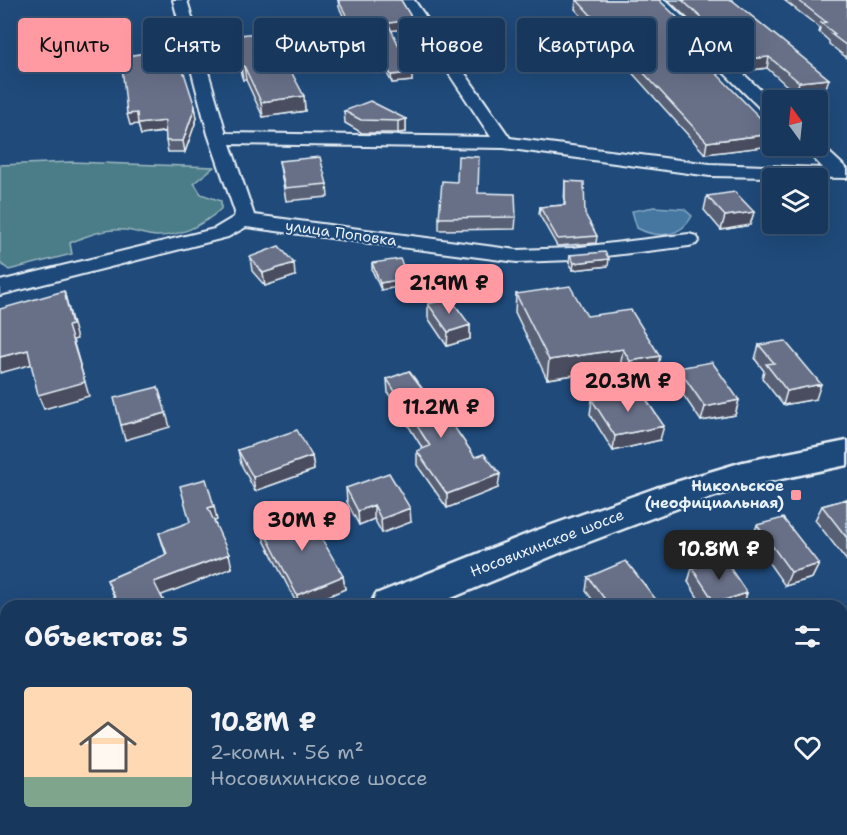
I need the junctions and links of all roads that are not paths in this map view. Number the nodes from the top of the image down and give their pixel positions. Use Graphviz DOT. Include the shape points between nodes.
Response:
graph roads {
  1 [pos="180,0"];
  2 [pos="407,0"];
  3 [pos="657,0"];
  4 [pos="762,100"];
  5 [pos="219,138"];
  6 [pos="504,143"];
  7 [pos="822,156"];
  8 [pos="243,220"];
  9 [pos="689,240"];
  10 [pos="0,288"];
  11 [pos="847,453"];
  12 [pos="404,600"];
  1 -- 5 [label="street"];
  2 -- 6 [label="street"];
  3 -- 4 [label="street"];
  5 -- 6 [label="street"];
  5 -- 8 [label="street" via="245,212"];
  6 -- 7 [label="street" via="710,170 842,174"];
  8 -- 9 [label="street, улица Поповка" via="517,256 572,254"];
  8 -- 10 [label="street" via="221,233"];
  11 -- 12 [label="main road, Носовихинское шоссе" via="712,483 561,535"];
}
